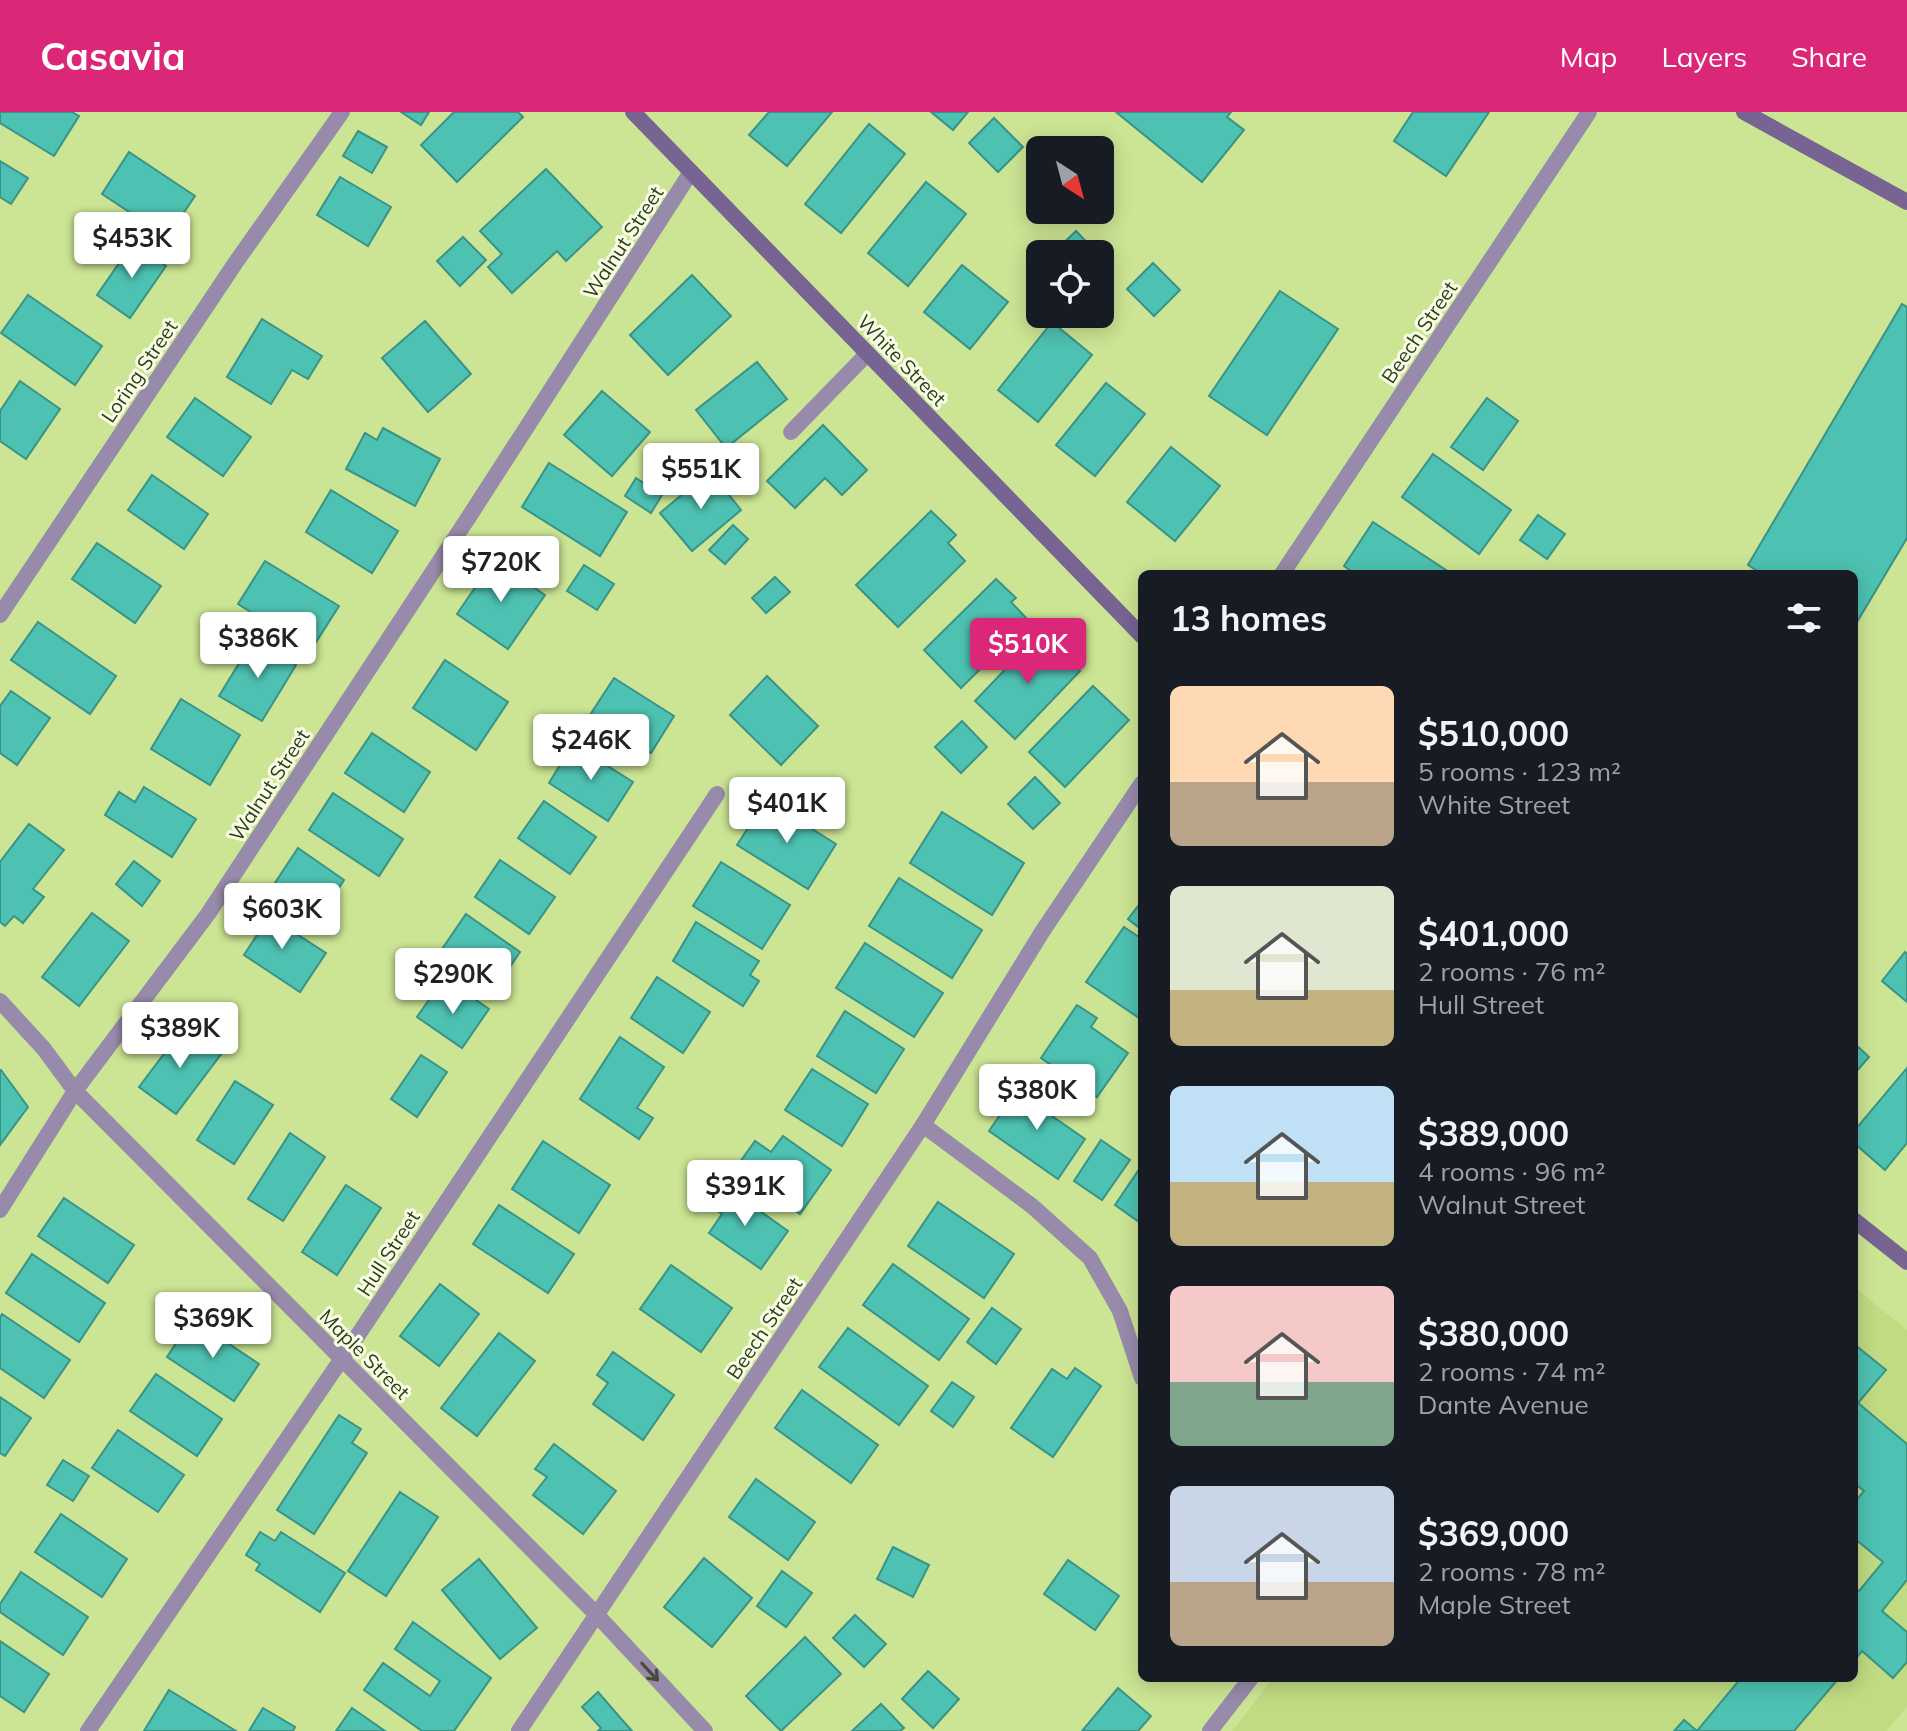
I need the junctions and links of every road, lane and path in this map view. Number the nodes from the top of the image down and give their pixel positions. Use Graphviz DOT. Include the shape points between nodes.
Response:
graph roads {
  1 [pos="342,112"];
  2 [pos="633,112"];
  3 [pos="1589,112"];
  4 [pos="1744,112"];
  5 [pos="691,172"];
  6 [pos="1907,202"];
  7 [pos="867,354"];
  8 [pos="791,432"];
  9 [pos="1285,570"];
  10 [pos="0,615"];
  11 [pos="1138,632"];
  12 [pos="1138,789"];
  13 [pos="717,794"];
  14 [pos="0,1001"];
  15 [pos="75,1091"];
  16 [pos="923,1125"];
  17 [pos="0,1210"];
  18 [pos="1858,1223"];
  19 [pos="1907,1262"];
  20 [pos="342,1359"];
  21 [pos="1138,1366"];
  22 [pos="597,1615"];
  23 [pos="1248,1682"];
  24 [pos="88,1731"];
  25 [pos="519,1731"];
  26 [pos="705,1731"];
  27 [pos="1210,1731"];
  1 -- 10 [label="street, Loring Street"];
  2 -- 5 [label="street, White Street"];
  3 -- 9 [label="street, Beech Street"];
  4 -- 6 [label="street"];
  5 -- 7 [label="street, White Street"];
  5 -- 15 [label="street, Walnut Street" via="208,914"];
  7 -- 8 [label="street"];
  7 -- 11 [label="street, White Street"];
  12 -- 16 [label="street, Beech Street"];
  13 -- 20 [label="street, Hull Street"];
  14 -- 15 [label="street, Maple Street"];
  15 -- 17 [label="street, Walnut Street"];
  15 -- 20 [label="street, Maple Street"];
  16 -- 21 [label="street" via="1032,1206 1090,1258 1120,1311"];
  16 -- 22 [label="street, Beech Street"];
  18 -- 19 [label="street"];
  20 -- 22 [label="street, Maple Street"];
  20 -- 24 [label="street, Hull Street"];
  22 -- 25 [label="street, Beech Street"];
  22 -- 26 [label="street, Maple Street, one-way"];
  23 -- 27 [label="street"];
}
